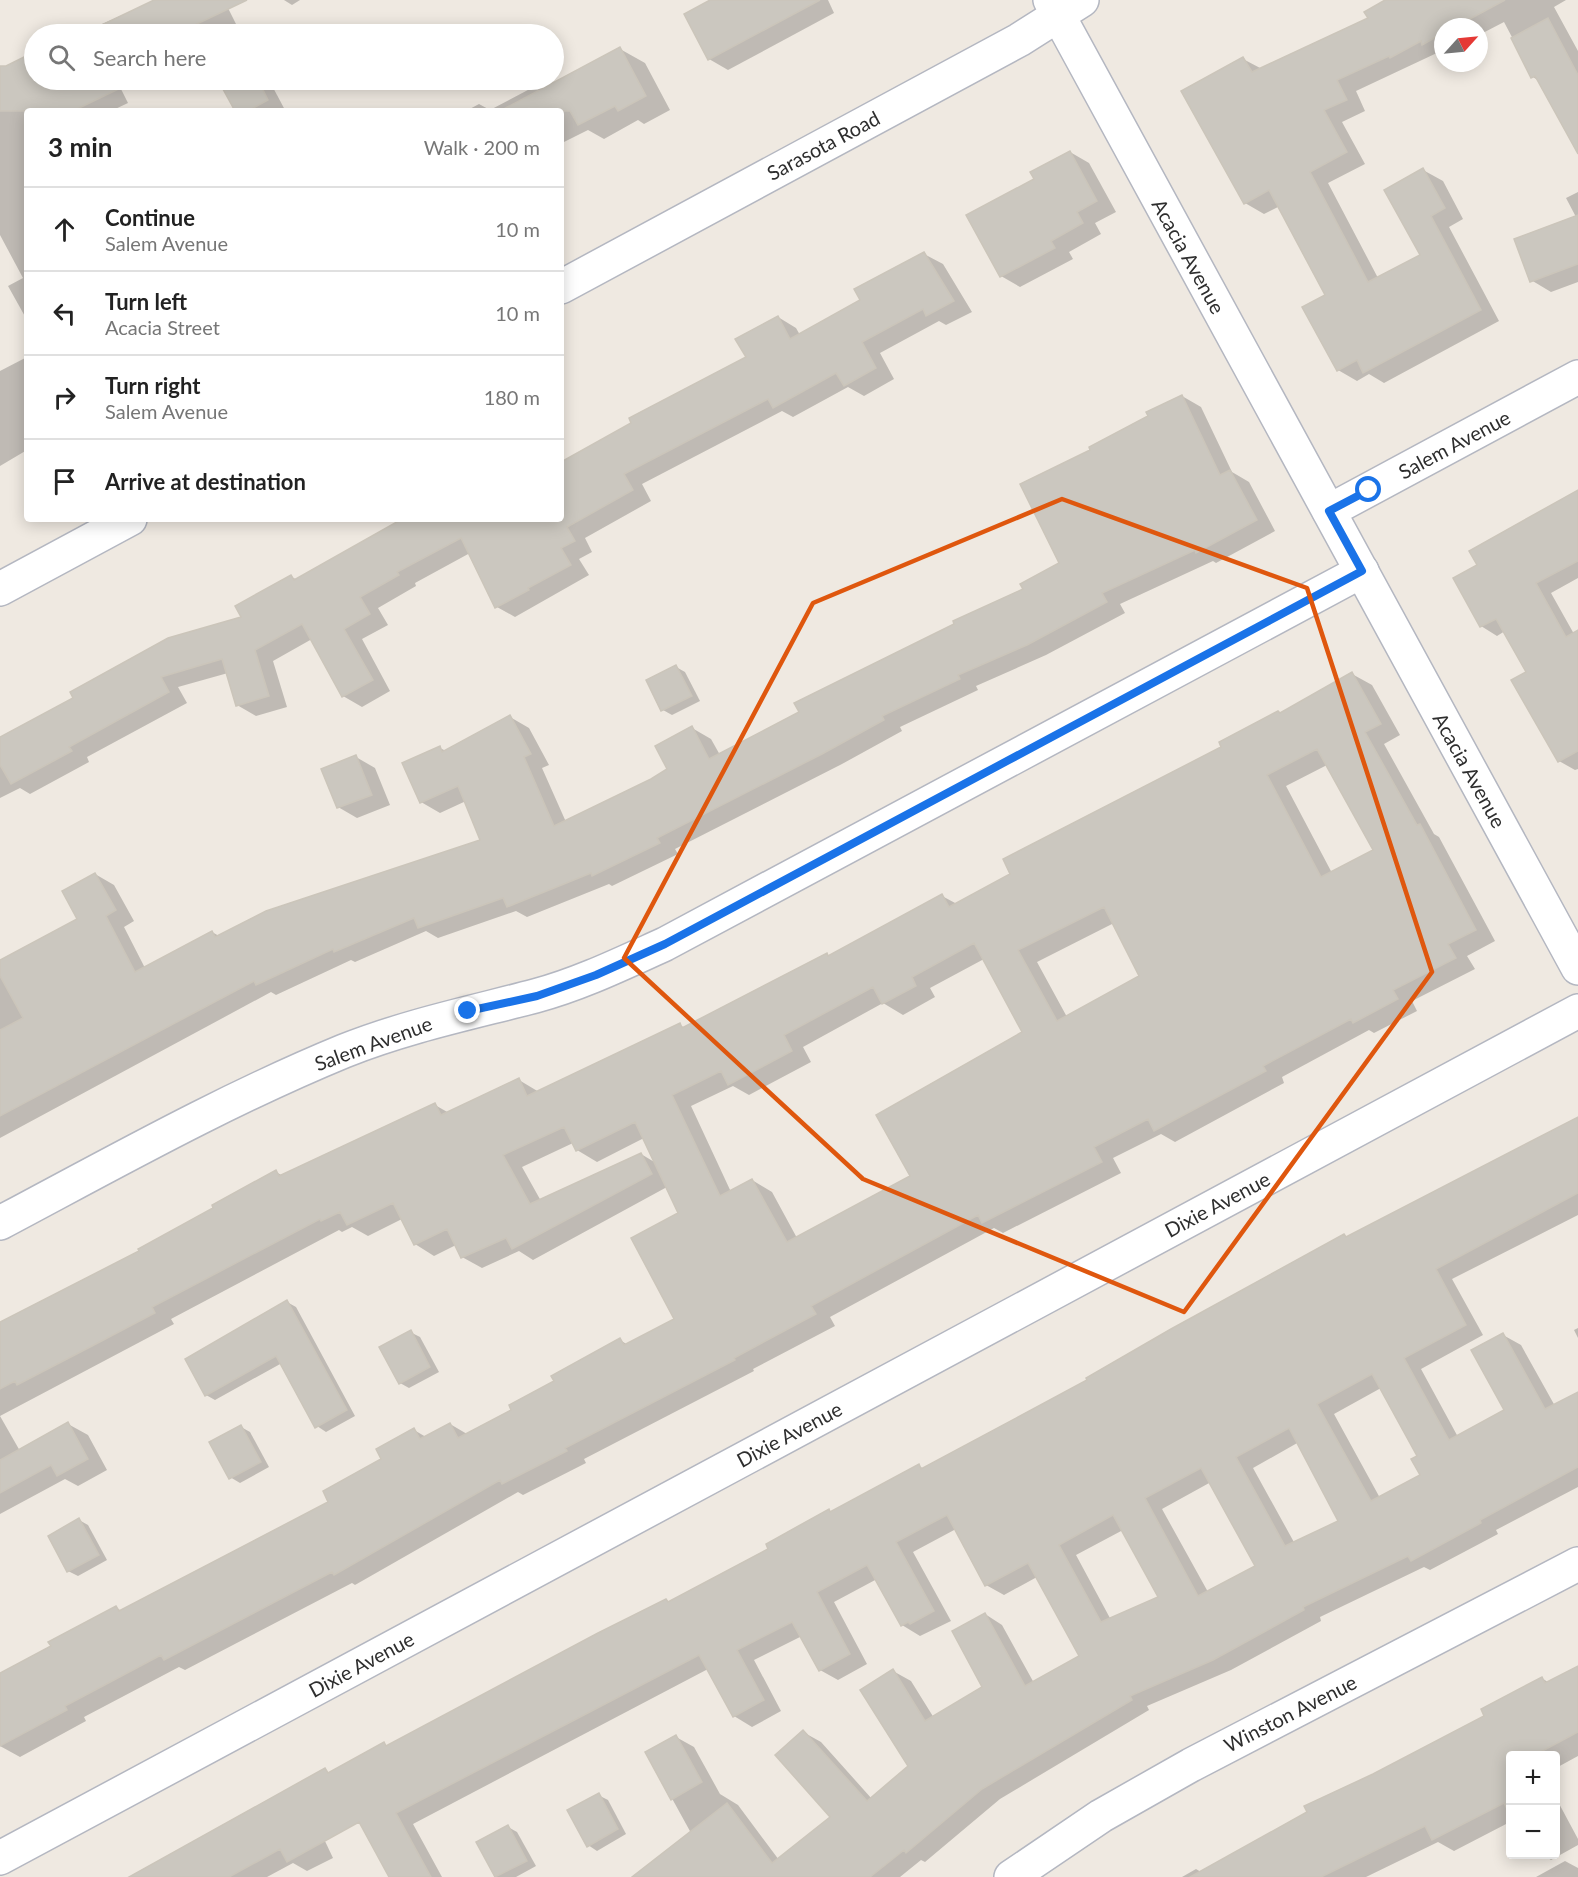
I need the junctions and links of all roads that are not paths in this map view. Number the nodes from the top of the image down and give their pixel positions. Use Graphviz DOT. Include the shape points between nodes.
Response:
graph roads {
  1 [pos="1063,4"];
  2 [pos="564,284"];
  3 [pos="1578,377"];
  4 [pos="1329,511"];
  5 [pos="124,522"];
  6 [pos="1362,571"];
  7 [pos="0,589"];
  8 [pos="1578,969"];
  9 [pos="1578,1011"];
  10 [pos="0,1224"];
  11 [pos="1578,1564"];
  12 [pos="0,1858"];
  13 [pos="1011,1877"];
  1 -- 2 [label="street, Sarasota Road" via="1019,40"];
  1 -- 4 [label="street, Acacia Avenue"];
  3 -- 4 [label="street, Salem Avenue"];
  4 -- 6 [label="street, Acacia Avenue"];
  5 -- 7 [label="street"];
  6 -- 8 [label="street, Acacia Avenue"];
  6 -- 10 [label="street, Salem Avenue" via="665,944 537,996 409,1027 344,1052 219,1107"];
  9 -- 12 [label="street, Dixie Avenue"];
  11 -- 13 [label="street, Winston Avenue" via="1191,1765 1101,1816"];
}
